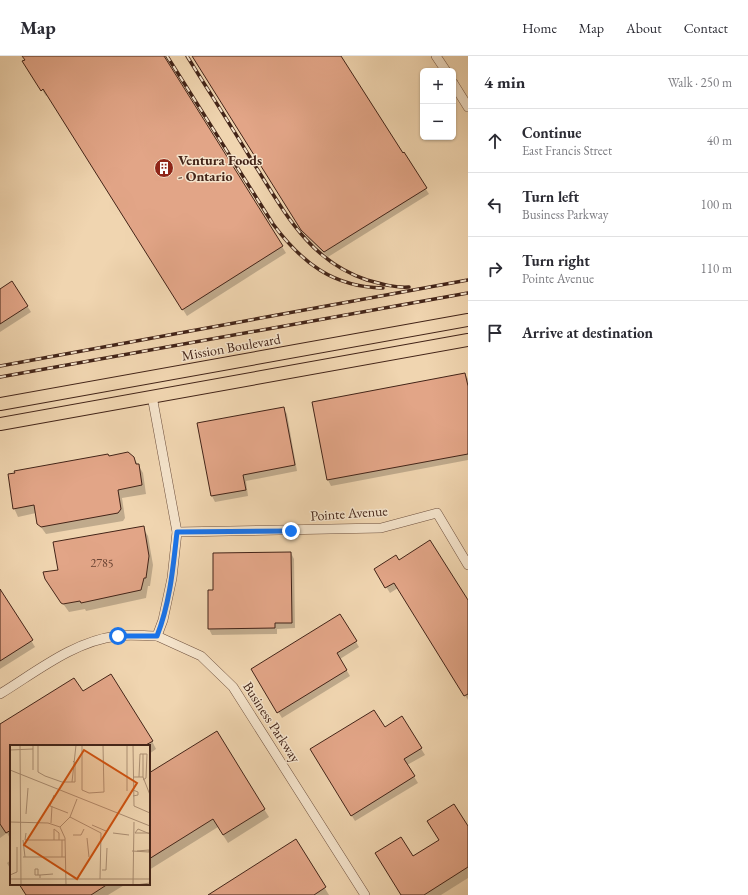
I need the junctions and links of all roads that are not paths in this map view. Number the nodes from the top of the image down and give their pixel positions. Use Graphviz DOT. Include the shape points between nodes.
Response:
graph roads {
  1 [pos="436,56"];
  2 [pos="444,68"];
  3 [pos="456,87"];
  4 [pos="468,107"];
  5 [pos="468,320"];
  6 [pos="468,340"];
  7 [pos="152,396"];
  8 [pos="0,404"];
  9 [pos="0,424"];
  10 [pos="177,532"];
  11 [pos="468,565"];
  12 [pos="157,636"];
  13 [pos="0,694"];
  14 [pos="365,895"];
  1 -- 2 [label="street"];
  3 -- 4 [label="street"];
  5 -- 8 [label="main road, Mission Boulevard"];
  6 -- 7 [label="main road"];
  7 -- 9 [label="main road"];
  7 -- 10 [label="street"];
  10 -- 11 [label="street, Pointe Avenue" via="381,528 436,513"];
  10 -- 12 [label="street" via="172,578"];
  12 -- 13 [label="street" via="118,636 93,641 65,654"];
  12 -- 14 [label="street, Business Parkway" via="201,656 233,686"];
}
